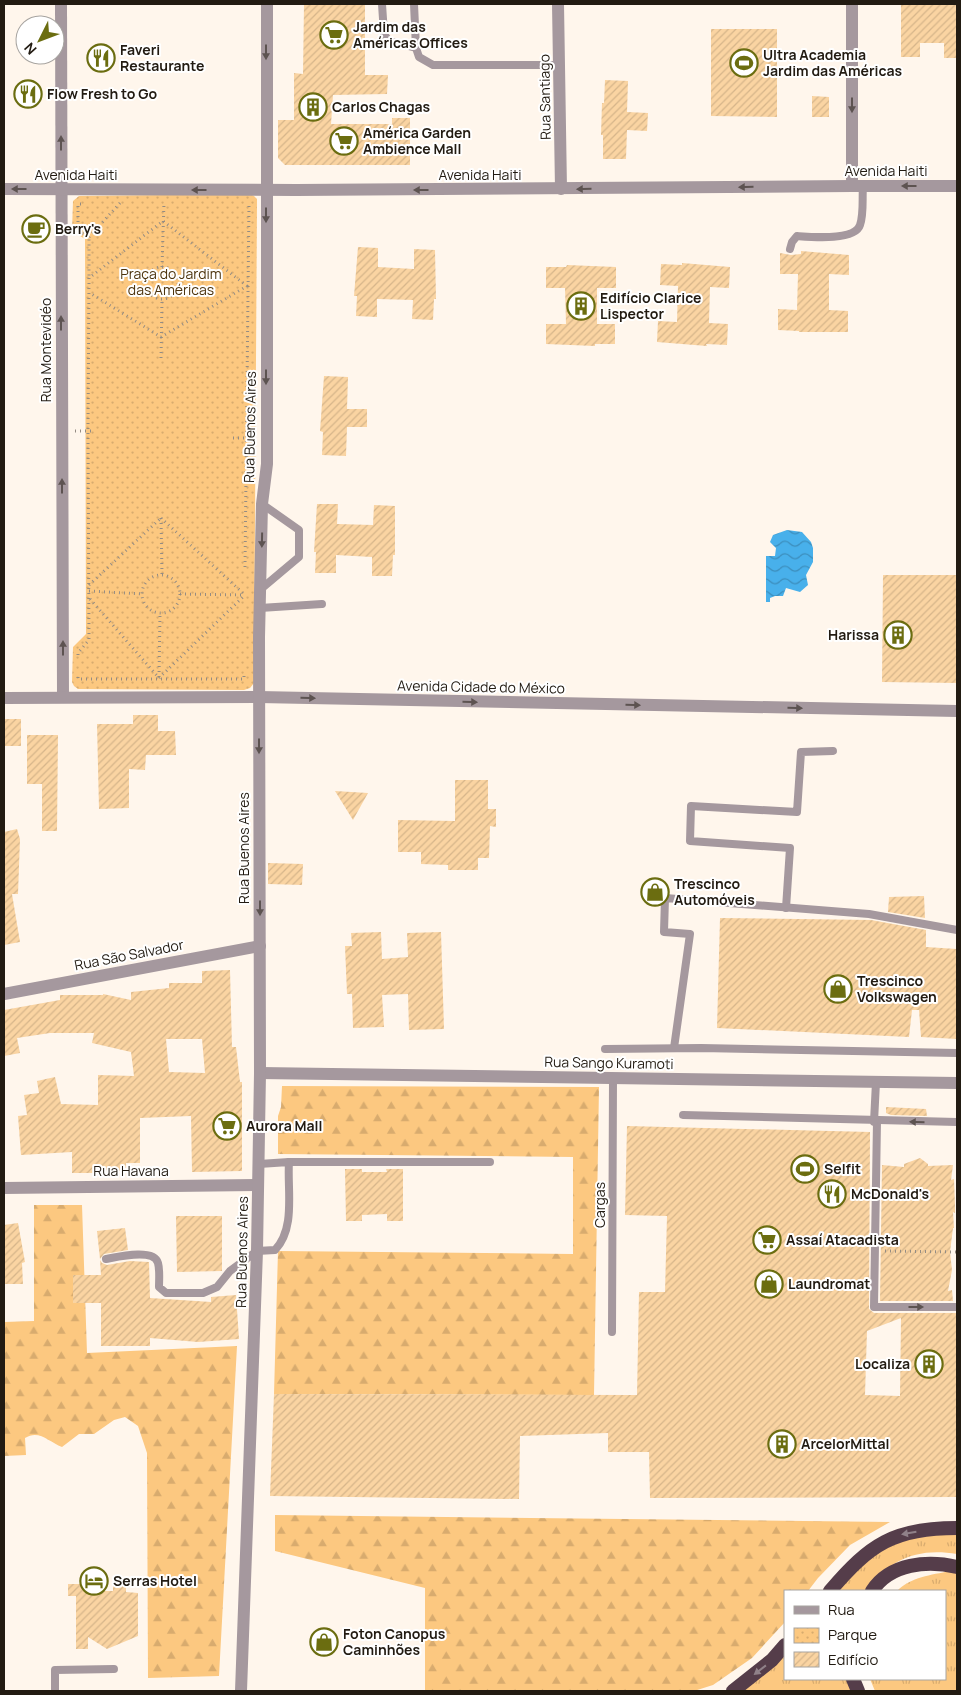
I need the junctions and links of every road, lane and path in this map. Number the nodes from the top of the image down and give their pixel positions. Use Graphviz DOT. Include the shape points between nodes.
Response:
graph roads {
  1 [pos="61,4"];
  2 [pos="267,4"];
  3 [pos="382,4"];
  4 [pos="414,4"];
  5 [pos="558,4"];
  6 [pos="852,4"];
  7 [pos="416,48"];
  8 [pos="559,64"];
  9 [pos="858,186"];
  10 [pos="957,186"];
  11 [pos="4,189"];
  12 [pos="561,189"];
  13 [pos="61,190"];
  14 [pos="266,190"];
  15 [pos="249,200"];
  16 [pos="155,202"];
  17 [pos="164,202"];
  18 [pos="173,202"];
  19 [pos="112,203"];
  20 [pos="120,203"];
  21 [pos="129,203"];
  22 [pos="87,204"];
  23 [pos="163,221"];
  24 [pos="89,237"];
  25 [pos="790,249"];
  26 [pos="162,267"];
  27 [pos="89,278"];
  28 [pos="247,286"];
  29 [pos="90,293"];
  30 [pos="162,298"];
  31 [pos="162,337"];
  32 [pos="161,358"];
  33 [pos="233,438"];
  34 [pos="246,438"];
  35 [pos="262,504"];
  36 [pos="162,518"];
  37 [pos="162,576"];
  38 [pos="245,576"];
  39 [pos="89,585"];
  40 [pos="245,586"];
  41 [pos="261,589"];
  42 [pos="89,591"];
  43 [pos="142,594"];
  44 [pos="180,594"];
  45 [pos="245,596"];
  46 [pos="90,599"];
  47 [pos="322,604"];
  48 [pos="244,605"];
  49 [pos="260,608"];
  50 [pos="160,613"];
  51 [pos="78,662"];
  52 [pos="78,670"];
  53 [pos="244,670"];
  54 [pos="159,678"];
  55 [pos="63,697"];
  56 [pos="259,697"];
  57 [pos="4,698"];
  58 [pos="957,711"];
  59 [pos="833,751"];
  60 [pos="786,908"];
  61 [pos="957,930"];
  62 [pos="260,946"];
  63 [pos="4,994"];
  64 [pos="674,1048"];
  65 [pos="605,1049"];
  66 [pos="957,1053"];
  67 [pos="260,1073"];
  68 [pos="613,1078"];
  69 [pos="876,1082"];
  70 [pos="957,1083"];
  71 [pos="683,1116"];
  72 [pos="875,1122"];
  73 [pos="957,1122"];
  74 [pos="290,1162"];
  75 [pos="490,1162"];
  76 [pos="259,1164"];
  77 [pos="258,1185"];
  78 [pos="4,1188"];
  79 [pos="257,1251"];
  80 [pos="876,1251"];
  81 [pos="957,1252"];
  82 [pos="106,1259"];
  83 [pos="957,1307"];
  84 [pos="612,1332"];
  85 [pos="957,1528"];
  86 [pos="957,1566"];
  87 [pos="831,1590"];
  88 [pos="872,1590"];
  89 [pos="784,1646"];
  90 [pos="114,1670"];
  91 [pos="54,1691"];
  92 [pos="241,1691"];
  93 [pos="733,1691"];
  13 -- 1 [label="street, Rua Montevidéo, one-way"];
  2 -- 14 [label="street, Rua Buenos Aires, one-way"];
  3 -- 7 [label="lane" via="384,34 389,41"];
  4 -- 7 [label="lane"];
  5 -- 8 [label="street, Rua Santiago"];
  6 -- 9 [label="street, one-way"];
  7 -- 8 [label="lane" via="419,57 433,65"];
  8 -- 12 [label="street, Rua Santiago"];
  10 -- 9 [label="street, Avenida Haiti, one-way"];
  9 -- 12 [label="street, Avenida Haiti, one-way"];
  9 -- 25 [label="lane" via="860,227 854,233 797,236"];
  13 -- 11 [label="street, Avenida Haiti, one-way"];
  12 -- 14 [label="street, Avenida Haiti, one-way"];
  14 -- 13 [label="street, Avenida Haiti, one-way"];
  55 -- 13 [label="street, Rua Montevidéo, one-way"];
  14 -- 35 [label="street, Rua Buenos Aires, one-way" via="267,464"];
  15 -- 28 [label="path"];
  16 -- 17 [label="path"];
  17 -- 18 [label="path"];
  17 -- 23 [label="path"];
  19 -- 20 [label="path"];
  20 -- 21 [label="path"];
  20 -- 24 [label="path"];
  22 -- 24 [label="path" via="78,204 78,231"];
  23 -- 26 [label="path"];
  23 -- 27 [label="path"];
  23 -- 28 [label="path"];
  24 -- 27 [label="path"];
  26 -- 30 [label="path" via="153,270 146,282 153,295"];
  26 -- 30 [label="path" via="172,271 178,280 176,290"];
  27 -- 29 [label="path"];
  28 -- 31 [label="path"];
  28 -- 34 [label="path"];
  29 -- 31 [label="path"];
  29 -- 39 [label="path"];
  30 -- 31 [label="path"];
  31 -- 32 [label="path"];
  33 -- 34 [label="path"];
  34 -- 38 [label="path"];
  35 -- 41 [label="street, Rua Buenos Aires, one-way"];
  35 -- 41 [label="lane" via="299,530 299,557"];
  36 -- 37 [label="path"];
  36 -- 39 [label="path"];
  36 -- 45 [label="path"];
  37 -- 43 [label="path" via="146,583"];
  37 -- 44 [label="path" via="172,580"];
  39 -- 42 [label="path"];
  40 -- 45 [label="path"];
  41 -- 49 [label="street, Rua Buenos Aires"];
  42 -- 43 [label="path"];
  42 -- 46 [label="path"];
  43 -- 50 [label="path" via="150,609"];
  44 -- 45 [label="path"];
  44 -- 50 [label="path" via="176,606"];
  45 -- 48 [label="path"];
  45 -- 54 [label="path"];
  46 -- 51 [label="path" via="89,640 78,653"];
  46 -- 54 [label="path"];
  47 -- 49 [label="lane"];
  49 -- 56 [label="street, Rua Buenos Aires"];
  50 -- 54 [label="path"];
  52 -- 54 [label="path" via="78,679"];
  53 -- 54 [label="path" via="244,679"];
  55 -- 56 [label="street, Avenida Cidade do México"];
  55 -- 57 [label="street, Avenida Cidade do México"];
  56 -- 58 [label="street, Avenida Cidade do México, one-way"];
  56 -- 62 [label="street, Rua Buenos Aires, one-way"];
  59 -- 60 [label="lane" via="801,752 796,812 691,806 690,841 790,848"];
  60 -- 61 [label="lane" via="869,914"];
  60 -- 64 [label="lane" via="665,898 664,932 690,934"];
  62 -- 63 [label="street, Rua São Salvador"];
  62 -- 67 [label="street, Rua Buenos Aires"];
  64 -- 65 [label="lane"];
  64 -- 66 [label="lane"];
  67 -- 68 [label="street, Rua Sango Kuramoti"];
  67 -- 76 [label="street, Rua Buenos Aires"];
  68 -- 69 [label="street, Rua Sango Kuramoti"];
  68 -- 84 [label="lane, Cargas"];
  69 -- 70 [label="street, Rua Sango Kuramoti"];
  69 -- 72 [label="lane"];
  71 -- 72 [label="lane"];
  73 -- 72 [label="lane, one-way"];
  72 -- 80 [label="lane"];
  74 -- 75 [label="lane"];
  74 -- 76 [label="lane"];
  74 -- 79 [label="lane" via="285,1236 275,1250"];
  76 -- 77 [label="street, Rua Buenos Aires"];
  77 -- 78 [label="street, Rua Havana"];
  77 -- 79 [label="street, Rua Buenos Aires"];
  79 -- 82 [label="lane" via="230,1271 217,1287 203,1293 166,1293 159,1287 158,1262 154,1257 144,1254"];
  79 -- 92 [label="street, Rua Buenos Aires"];
  80 -- 81 [label="path"];
  80 -- 83 [label="lane, one-way" via="874,1307"];
  85 -- 87 [label="highway, one-way" via="902,1534 876,1546"];
  86 -- 88 [label="highway" via="912,1564 895,1571"];
  89 -- 93 [label="highway, one-way"];
  90 -- 91 [label="lane" via="55,1670"];
}
